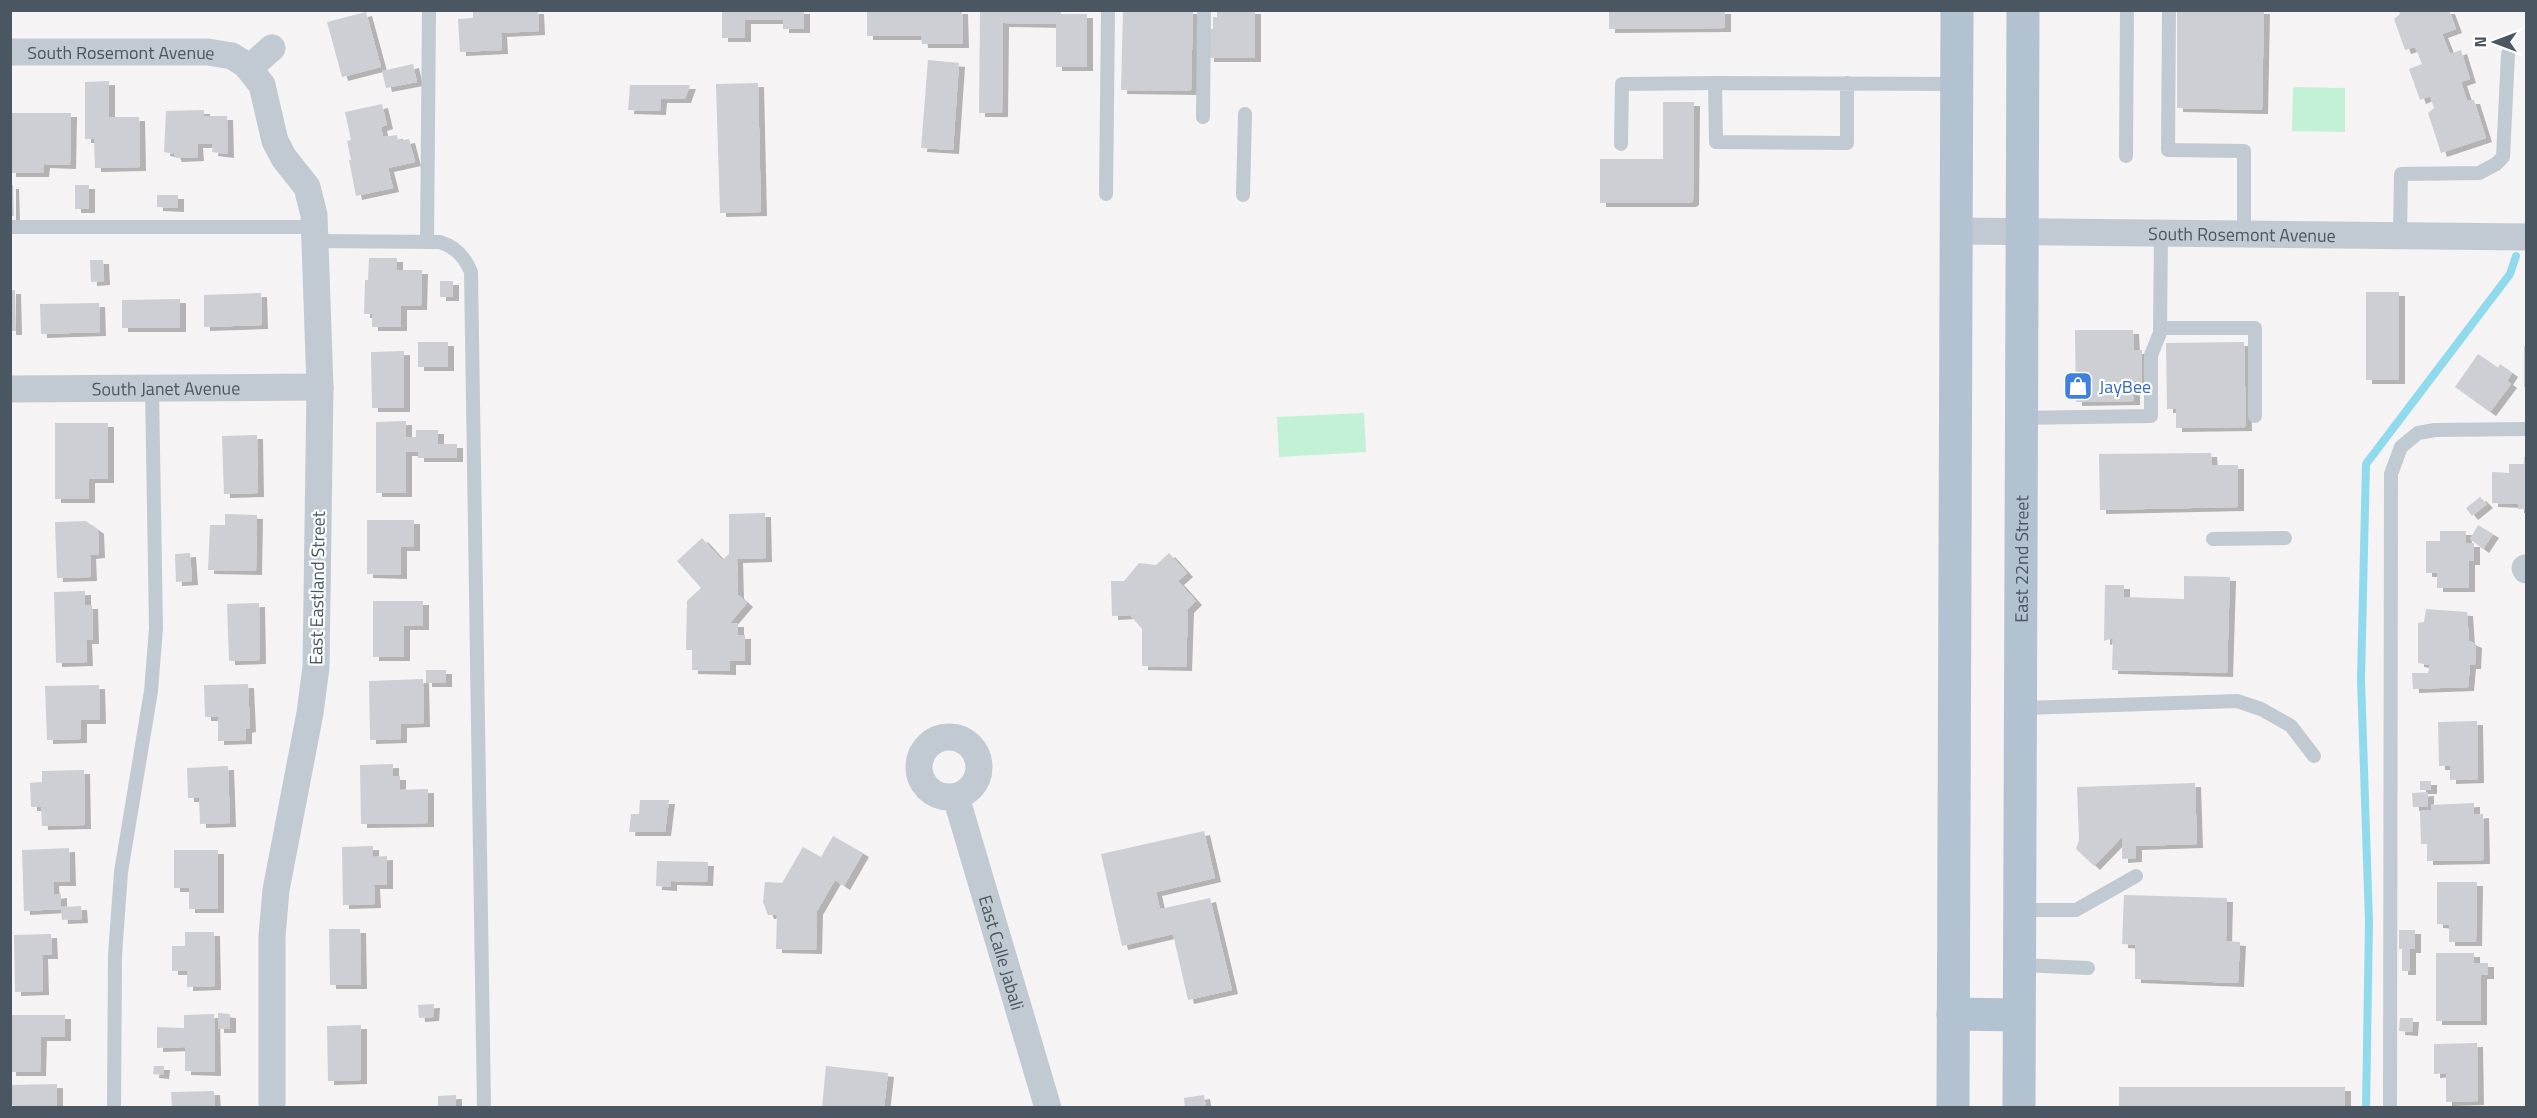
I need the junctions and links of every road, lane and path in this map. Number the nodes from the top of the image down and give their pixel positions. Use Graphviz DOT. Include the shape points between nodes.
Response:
graph roads {
  1 [pos="429,10"];
  2 [pos="1108,10"];
  3 [pos="1203,10"];
  4 [pos="1957,10"];
  5 [pos="2023,10"];
  6 [pos="2127,10"];
  7 [pos="2169,10"];
  8 [pos="272,48"];
  9 [pos="10,52"];
  10 [pos="2508,54"];
  11 [pos="253,73"];
  12 [pos="1715,82"];
  13 [pos="1847,83"];
  14 [pos="1957,84"];
  15 [pos="1245,114"];
  16 [pos="1203,117"];
  17 [pos="1621,144"];
  18 [pos="2126,156"];
  19 [pos="1106,194"];
  20 [pos="1243,195"];
  21 [pos="10,227"];
  22 [pos="1957,231"];
  23 [pos="2023,231"];
  24 [pos="2161,232"];
  25 [pos="2244,233"];
  26 [pos="315,234"];
  27 [pos="2400,235"];
  28 [pos="2526,237"];
  29 [pos="427,242"];
  30 [pos="2160,328"];
  31 [pos="320,387"];
  32 [pos="152,388"];
  33 [pos="10,389"];
  34 [pos="2256,416"];
  35 [pos="2022,418"];
  36 [pos="2526,429"];
  37 [pos="2285,538"];
  38 [pos="2213,539"];
  39 [pos="2020,708"];
  40 [pos="2314,756"];
  41 [pos="956,796"];
  42 [pos="2136,876"];
  43 [pos="2020,910"];
  44 [pos="2019,965"];
  45 [pos="2088,968"];
  46 [pos="1953,1014"];
  47 [pos="2019,1015"];
  48 [pos="114,1107"];
  49 [pos="272,1107"];
  50 [pos="484,1107"];
  51 [pos="1048,1107"];
  52 [pos="1953,1107"];
  53 [pos="2019,1107"];
  54 [pos="2390,1107"];
  1 -- 29 [label="lane"];
  2 -- 19 [label="lane"];
  3 -- 16 [label="lane"];
  4 -- 14 [label="main road"];
  5 -- 23 [label="main road, East 22nd Street"];
  6 -- 18 [label="lane"];
  7 -- 25 [label="lane" via="2168,150 2244,151"];
  8 -- 11 [label="street"];
  9 -- 11 [label="street, South Rosemont Avenue" via="208,52 232,56"];
  10 -- 27 [label="lane" via="2503,157 2479,173 2401,174"];
  11 -- 26 [label="street, East Eastland Street" via="267,97 276,141 284,158 307,187"];
  12 -- 13 [label="lane"];
  12 -- 13 [label="lane" via="1716,142 1764,143 1847,143"];
  12 -- 17 [label="lane" via="1622,84"];
  13 -- 14 [label="lane"];
  14 -- 22 [label="main road"];
  15 -- 20 [label="lane"];
  21 -- 26 [label="lane"];
  22 -- 23 [label="street, South Rosemont Avenue"];
  22 -- 46 [label="main road"];
  23 -- 24 [label="street, South Rosemont Avenue"];
  23 -- 35 [label="main road, East 22nd Street"];
  24 -- 25 [label="street, South Rosemont Avenue"];
  24 -- 30 [label="lane"];
  25 -- 27 [label="street, South Rosemont Avenue"];
  26 -- 29 [label="lane"];
  26 -- 31 [label="street, East Eastland Street"];
  27 -- 28 [label="street, South Rosemont Avenue"];
  29 -- 50 [label="lane" via="450,246 466,260 471,272"];
  30 -- 34 [label="lane" via="2255,328"];
  30 -- 35 [label="lane" via="2151,355 2151,416"];
  31 -- 32 [label="street, South Janet Avenue"];
  31 -- 49 [label="street, East Eastland Street" via="316,667 276,890 272,936"];
  32 -- 33 [label="street, South Janet Avenue"];
  32 -- 48 [label="lane" via="156,628 151,691 121,872 115,956"];
  35 -- 39 [label="main road, East 22nd Street"];
  36 -- 54 [label="lane" via="2418,433 2401,447 2391,474"];
  37 -- 38 [label="lane"];
  39 -- 40 [label="lane" via="2237,701 2291,726"];
  39 -- 43 [label="main road, East 22nd Street"];
  41 -- 51 [label="street, East Calle Jabali"];
  42 -- 43 [label="lane" via="2076,910"];
  43 -- 44 [label="main road, East 22nd Street"];
  44 -- 45 [label="lane"];
  44 -- 47 [label="main road, East 22nd Street"];
  46 -- 47 [label="main road"];
  46 -- 52 [label="main road"];
  47 -- 53 [label="main road, East 22nd Street"];
}
